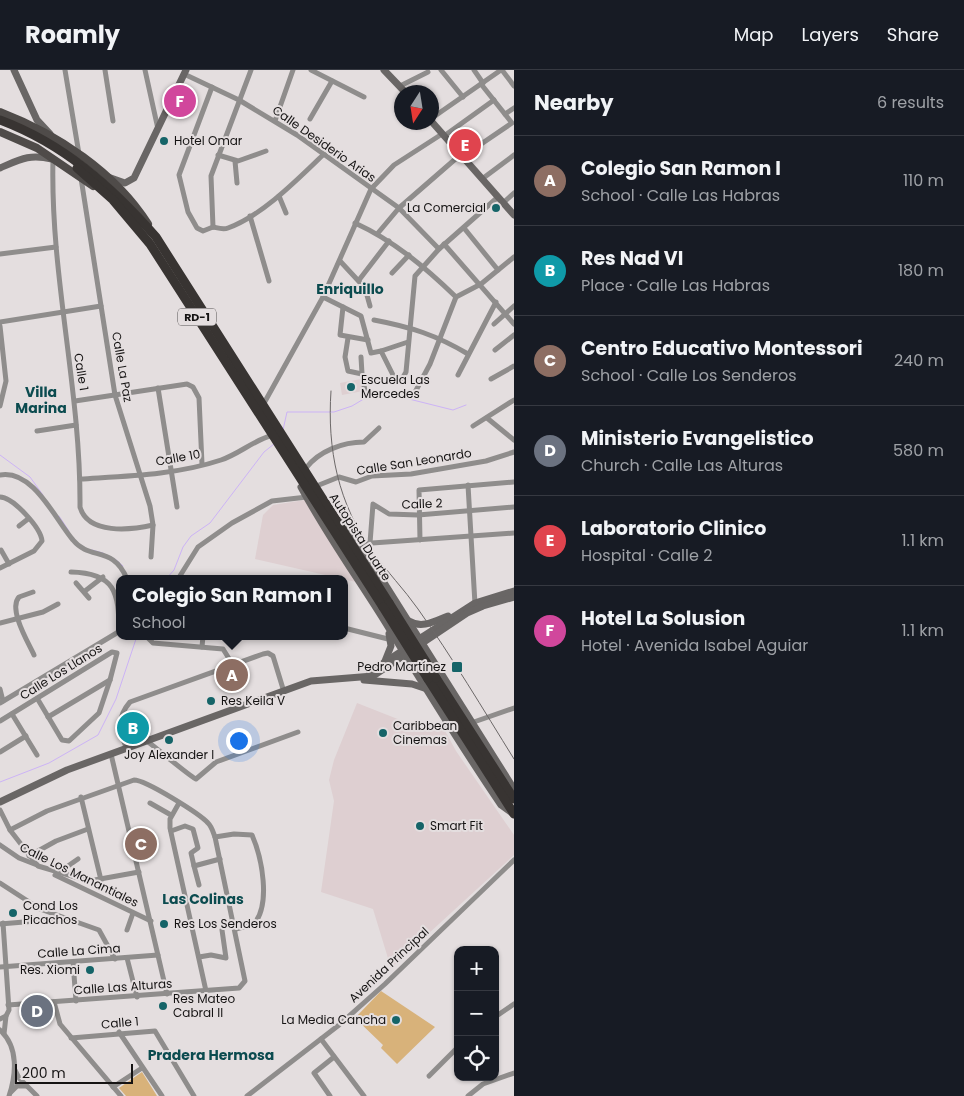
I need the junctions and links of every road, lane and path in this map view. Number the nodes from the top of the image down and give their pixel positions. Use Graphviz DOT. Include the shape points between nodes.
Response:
graph roads {
  1 [pos="14,70"];
  2 [pos="65,70"];
  3 [pos="105,70"];
  4 [pos="145,70"];
  5 [pos="251,70"];
  6 [pos="293,70"];
  7 [pos="311,70"];
  8 [pos="384,70"];
  9 [pos="441,70"];
  10 [pos="474,70"];
  11 [pos="502,70"];
  12 [pos="185,72"];
  13 [pos="428,72"];
  14 [pos="332,81"];
  15 [pos="482,83"];
  16 [pos="399,85"];
  17 [pos="402,85"];
  18 [pos="514,86"];
  19 [pos="212,87"];
  20 [pos="364,97"];
  21 [pos="463,97"];
  22 [pos="238,100"];
  23 [pos="494,100"];
  24 [pos="514,108"];
  25 [pos="0,112"];
  26 [pos="439,113"];
  27 [pos="505,114"];
  28 [pos="310,119"];
  29 [pos="0,120"];
  30 [pos="275,120"];
  31 [pos="113,121"];
  32 [pos="0,126"];
  33 [pos="158,130"];
  34 [pos="439,130"];
  35 [pos="0,132"];
  36 [pos="443,135"];
  37 [pos="58,140"];
  38 [pos="266,152"];
  39 [pos="79,154"];
  40 [pos="324,154"];
  41 [pos="218,155"];
  42 [pos="514,155"];
  43 [pos="461,156"];
  44 [pos="53,159"];
  45 [pos="235,161"];
  46 [pos="0,168"];
  47 [pos="108,177"];
  48 [pos="81,178"];
  49 [pos="482,179"];
  50 [pos="237,183"];
  51 [pos="371,189"];
  52 [pos="514,193"];
  53 [pos="278,196"];
  54 [pos="498,197"];
  55 [pos="113,200"];
  56 [pos="503,203"];
  57 [pos="399,208"];
  58 [pos="286,213"];
  59 [pos="514,215"];
  60 [pos="250,216"];
  61 [pos="355,223"];
  62 [pos="213,226"];
  63 [pos="464,228"];
  64 [pos="378,233"];
  65 [pos="156,236"];
  66 [pos="389,242"];
  67 [pos="444,244"];
  68 [pos="56,247"];
  69 [pos="439,249"];
  70 [pos="0,254"];
  71 [pos="408,255"];
  72 [pos="514,257"];
  73 [pos="340,261"];
  74 [pos="423,265"];
  75 [pos="498,270"];
  76 [pos="392,273"];
  77 [pos="359,280"];
  78 [pos="269,281"];
  79 [pos="481,284"];
  80 [pos="456,296"];
  81 [pos="323,297"];
  82 [pos="496,302"];
  83 [pos="101,306"];
  84 [pos="370,306"];
  85 [pos="514,306"];
  86 [pos="343,307"];
  87 [pos="61,312"];
  88 [pos="505,314"];
  89 [pos="374,320"];
  90 [pos="0,322"];
  91 [pos="494,324"];
  92 [pos="514,324"];
  93 [pos="0,326"];
  94 [pos="409,326"];
  95 [pos="514,335"];
  96 [pos="439,337"];
  97 [pos="348,338"];
  98 [pos="368,340"];
  99 [pos="408,342"];
  100 [pos="496,350"];
  101 [pos="382,351"];
  102 [pos="468,354"];
  103 [pos="361,357"];
  104 [pos="514,366"];
  105 [pos="362,374"];
  106 [pos="458,375"];
  107 [pos="490,379"];
  108 [pos="158,388"];
  109 [pos="365,391"];
  110 [pos="115,395"];
  111 [pos="413,396"];
  112 [pos="514,400"];
  113 [pos="75,401"];
  114 [pos="263,405"];
  115 [pos="0,406"];
  116 [pos="487,418"];
  117 [pos="76,424"];
  118 [pos="473,426"];
  119 [pos="379,428"];
  120 [pos="37,431"];
  121 [pos="276,435"];
  122 [pos="514,440"];
  123 [pos="285,447"];
  124 [pos="514,452"];
  125 [pos="294,455"];
  126 [pos="202,464"];
  127 [pos="306,468"];
  128 [pos="293,469"];
  129 [pos="172,471"];
  130 [pos="0,475"];
  131 [pos="139,475"];
  132 [pos="80,479"];
  133 [pos="514,482"];
  134 [pos="319,485"];
  135 [pos="468,485"];
  136 [pos="0,496"];
  137 [pos="307,497"];
  138 [pos="177,507"];
  139 [pos="514,507"];
  140 [pos="470,511"];
  141 [pos="418,515"];
  142 [pos="28,519"];
  143 [pos="153,525"];
  144 [pos="19,526"];
  145 [pos="514,533"];
  146 [pos="471,537"];
  147 [pos="420,540"];
  148 [pos="370,543"];
  149 [pos="358,544"];
  150 [pos="2,550"];
  151 [pos="152,557"];
  152 [pos="9,564"];
  153 [pos="0,568"];
  154 [pos="71,572"];
  155 [pos="124,575"];
  156 [pos="180,575"];
  157 [pos="104,578"];
  158 [pos="76,583"];
  159 [pos="85,591"];
  160 [pos="514,591"];
  161 [pos="33,592"];
  162 [pos="514,597"];
  163 [pos="89,598"];
  164 [pos="116,599"];
  165 [pos="58,604"];
  166 [pos="386,605"];
  167 [pos="476,606"];
  168 [pos="462,610"];
  169 [pos="406,619"];
  170 [pos="18,620"];
  171 [pos="0,623"];
  172 [pos="348,629"];
  173 [pos="116,634"];
  174 [pos="150,640"];
  175 [pos="203,640"];
  176 [pos="394,640"];
  177 [pos="422,644"];
  178 [pos="202,647"];
  179 [pos="404,653"];
  180 [pos="34,655"];
  181 [pos="384,662"];
  182 [pos="233,665"];
  183 [pos="356,677"];
  184 [pos="432,679"];
  185 [pos="110,680"];
  186 [pos="0,689"];
  187 [pos="425,689"];
  188 [pos="284,692"];
  189 [pos="37,698"];
  190 [pos="1,702"];
  191 [pos="514,708"];
  192 [pos="12,714"];
  193 [pos="48,717"];
  194 [pos="0,721"];
  195 [pos="471,723"];
  196 [pos="298,732"];
  197 [pos="26,736"];
  198 [pos="147,741"];
  199 [pos="126,747"];
  200 [pos="0,752"];
  201 [pos="37,754"];
  202 [pos="111,754"];
  203 [pos="118,784"];
  204 [pos="514,789"];
  205 [pos="81,797"];
  206 [pos="514,799"];
  207 [pos="0,802"];
  208 [pos="150,803"];
  209 [pos="179,803"];
  210 [pos="0,810"];
  211 [pos="514,814"];
  212 [pos="171,815"];
  213 [pos="88,829"];
  214 [pos="10,830"];
  215 [pos="171,830"];
  216 [pos="215,837"];
  217 [pos="0,846"];
  218 [pos="29,856"];
  219 [pos="78,859"];
  220 [pos="220,859"];
  221 [pos="514,860"];
  222 [pos="38,866"];
  223 [pos="194,866"];
  224 [pos="139,872"];
  225 [pos="58,873"];
  226 [pos="101,880"];
  227 [pos="0,883"];
  228 [pos="199,885"];
  229 [pos="40,909"];
  230 [pos="134,912"];
  231 [pos="57,917"];
  232 [pos="40,921"];
  233 [pos="151,921"];
  234 [pos="1,924"];
  235 [pos="236,929"];
  236 [pos="127,930"];
  237 [pos="222,930"];
  238 [pos="158,955"];
  239 [pos="199,957"];
  240 [pos="126,958"];
  241 [pos="115,959"];
  242 [pos="72,962"];
  243 [pos="3,967"];
  244 [pos="206,991"];
  245 [pos="167,994"];
  246 [pos="137,997"];
  247 [pos="76,1001"];
  248 [pos="54,1002"];
  249 [pos="514,1004"];
  250 [pos="8,1005"];
  251 [pos="499,1014"];
  252 [pos="6,1016"];
  253 [pos="0,1019"];
  254 [pos="2,1032"];
  255 [pos="119,1032"];
  256 [pos="70,1038"];
  257 [pos="321,1039"];
  258 [pos="454,1051"];
  259 [pos="334,1057"];
  260 [pos="142,1068"];
  261 [pos="15,1069"];
  262 [pos="514,1073"];
  263 [pos="429,1076"];
  264 [pos="26,1086"];
  265 [pos="113,1087"];
  266 [pos="10,1094"];
  267 [pos="193,1095"];
  268 [pos="37,1096"];
  269 [pos="121,1096"];
  270 [pos="162,1096"];
  271 [pos="187,1096"];
  272 [pos="247,1096"];
  273 [pos="330,1096"];
  274 [pos="364,1096"];
  275 [pos="468,1096"];
  1 -- 37 [label="main road" via="37,120"];
  2 -- 39 [label="street"];
  3 -- 31 [label="street"];
  4 -- 33 [label="street"];
  5 -- 22 [label="street"];
  6 -- 30 [label="street"];
  7 -- 14 [label="street"];
  8 -- 16 [label="main road"];
  9 -- 21 [label="street"];
  10 -- 15 [label="street"];
  11 -- 15 [label="street"];
  11 -- 18 [label="street"];
  12 -- 19 [label="street, Calle Desiderio Arias"];
  12 -- 33 [label="main road"];
  13 -- 17 [label="street"];
  14 -- 20 [label="street"];
  14 -- 28 [label="street"];
  15 -- 21 [label="street"];
  15 -- 23 [label="street"];
  19 -- 22 [label="street, Calle Desiderio Arias"];
  19 -- 62 [label="street" via="178,174 188,212 197,228 203,231"];
  21 -- 26 [label="street"];
  22 -- 30 [label="street, Calle Desiderio Arias"];
  22 -- 41 [label="street"];
  23 -- 27 [label="street"];
  23 -- 36 [label="street"];
  24 -- 27 [label="street"];
  25 -- 37 [label="main road"];
  27 -- 43 [label="street" via="512,123"];
  29 -- 65 [label="highway, RD-1" via="41,138 92,172"];
  30 -- 40 [label="street, Calle Desiderio Arias"];
  32 -- 55 [label="highway, RD-1" via="58,154"];
  33 -- 47 [label="main road" via="134,178 125,183"];
  34 -- 36 [label="main road"];
  35 -- 44 [label="main road" via="37,148"];
  36 -- 43 [label="main road"];
  36 -- 51 [label="street" via="394,165"];
  37 -- 39 [label="main road"];
  38 -- 45 [label="street"];
  39 -- 47 [label="main road"];
  40 -- 51 [label="street, Calle Desiderio Arias"];
  40 -- 53 [label="street"];
  41 -- 45 [label="street"];
  41 -- 62 [label="street" via="211,176"];
  42 -- 49 [label="street"];
  43 -- 49 [label="main road"];
  43 -- 57 [label="street"];
  44 -- 46 [label="main road" via="26,157"];
  44 -- 48 [label="main road"];
  44 -- 68 [label="street, Calle 1"];
  45 -- 50 [label="street"];
  47 -- 65 [label="main road"];
  48 -- 55 [label="main road"];
  48 -- 83 [label="street, Calle La Paz"];
  49 -- 54 [label="main road"];
  51 -- 57 [label="street, Calle Desiderio Arias"];
  51 -- 61 [label="street"];
  52 -- 56 [label="street"];
  53 -- 58 [label="street"];
  53 -- 60 [label="street"];
  54 -- 56 [label="main road"];
  54 -- 63 [label="street"];
  55 -- 121 [label="highway, RD-1" via="150,244"];
  56 -- 59 [label="main road"];
  57 -- 64 [label="street"];
  57 -- 69 [label="street, Calle Desiderio Arias"];
  60 -- 62 [label="street" via="222,230"];
  60 -- 78 [label="street" via="268,268"];
  61 -- 64 [label="street"];
  61 -- 73 [label="street"];
  63 -- 67 [label="street"];
  63 -- 75 [label="street"];
  64 -- 66 [label="street"];
  65 -- 114 [label="highway, RD-1"];
  66 -- 71 [label="street"];
  66 -- 77 [label="street"];
  67 -- 69 [label="street"];
  67 -- 79 [label="street"];
  68 -- 70 [label="street"];
  68 -- 87 [label="street, Calle 1"];
  69 -- 74 [label="street"];
  71 -- 74 [label="street"];
  71 -- 76 [label="street"];
  72 -- 75 [label="street"];
  73 -- 77 [label="street"];
  73 -- 81 [label="street"];
  74 -- 80 [label="street"];
  74 -- 94 [label="street" via="415,276"];
  75 -- 79 [label="street"];
  77 -- 84 [label="street" via="368,294"];
  79 -- 80 [label="street"];
  79 -- 82 [label="street"];
  80 -- 96 [label="street"];
  81 -- 86 [label="street"];
  81 -- 114 [label="street"];
  82 -- 88 [label="street"];
  82 -- 102 [label="street"];
  83 -- 87 [label="street"];
  83 -- 110 [label="street, Calle La Paz"];
  85 -- 88 [label="street"];
  86 -- 97 [label="street" via="340,332"];
  86 -- 98 [label="street" via="361,316"];
  87 -- 90 [label="street"];
  87 -- 113 [label="street, Calle 1"];
  88 -- 91 [label="street"];
  88 -- 92 [label="street"];
  89 -- 94 [label="street"];
  93 -- 115 [label="street" via="6,381"];
  94 -- 96 [label="street"];
  94 -- 99 [label="street"];
  95 -- 100 [label="street"];
  96 -- 102 [label="street"];
  96 -- 111 [label="street" via="430,364"];
  97 -- 98 [label="street"];
  97 -- 105 [label="street" via="345,357 348,371"];
  98 -- 101 [label="street" via="372,353"];
  99 -- 101 [label="street"];
  99 -- 101 [label="street" via="406,372 402,379 394,377"];
  102 -- 106 [label="street"];
  103 -- 105 [label="street"];
  104 -- 107 [label="street"];
  105 -- 109 [label="street"];
  108 -- 110 [label="street"];
  108 -- 126 [label="street" via="187,384 196,392"];
  108 -- 129 [label="street"];
  110 -- 113 [label="street"];
  110 -- 131 [label="street, Calle La Paz"];
  112 -- 116 [label="street"];
  113 -- 117 [label="street, Calle 1"];
  114 -- 121 [label="highway, RD-1"];
  116 -- 118 [label="street"];
  116 -- 122 [label="street"];
  117 -- 120 [label="street"];
  117 -- 132 [label="street, Calle 1"];
  119 -- 127 [label="street" via="364,442 351,442 317,456"];
  121 -- 123 [label="highway, RD-1"];
  121 -- 126 [label="street, Calle 10" via="222,460"];
  123 -- 125 [label="highway, RD-1"];
  123 -- 128 [label="highway, RD-1"];
  124 -- 134 [label="street, Calle San Leonardo" via="486,461 411,474 372,476 356,482 339,477"];
  125 -- 127 [label="main road, Autopista Duarte"];
  125 -- 166 [label="highway, Autopista Duarte / RD-1"];
  126 -- 129 [label="street, Calle 10"];
  127 -- 134 [label="main road, Autopista Duarte"];
  128 -- 137 [label="main road, Autopista Duarte"];
  128 -- 166 [label="highway, Autopista Duarte / RD-1"];
  129 -- 131 [label="street, Calle 10"];
  129 -- 138 [label="street"];
  130 -- 155 [label="street" via="10,474 28,481 80,547 119,563"];
  131 -- 132 [label="street, Calle 10"];
  131 -- 143 [label="street, Calle La Paz"];
  132 -- 143 [label="street, Calle 1" via="82,514 99,525 131,529"];
  133 -- 135 [label="street"];
  134 -- 149 [label="main road, Autopista Duarte"];
  135 -- 140 [label="street"];
  135 -- 141 [label="street" via="418,490"];
  136 -- 142 [label="street" via="11,500"];
  137 -- 156 [label="street" via="272,502 232,523 198,547"];
  137 -- 176 [label="main road, Autopista Duarte"];
  139 -- 140 [label="street, Calle 2"];
  140 -- 141 [label="street, Calle 2"];
  140 -- 146 [label="street"];
  141 -- 147 [label="street"];
  141 -- 148 [label="street, Calle 2" via="389,514 372,505"];
  142 -- 144 [label="street"];
  142 -- 152 [label="street" via="41,533 42,543"];
  143 -- 151 [label="street, Calle La Paz"];
  145 -- 146 [label="street"];
  146 -- 147 [label="street"];
  146 -- 167 [label="street"];
  147 -- 148 [label="street"];
  148 -- 149 [label="street"];
  149 -- 169 [label="main road, Autopista Duarte"];
  150 -- 152 [label="street"];
  152 -- 153 [label="street"];
  154 -- 157 [label="street" via="96,573"];
  157 -- 159 [label="street"];
  157 -- 164 [label="street"];
  158 -- 159 [label="street"];
  159 -- 163 [label="street"];
  160 -- 167 [label="main road"];
  161 -- 170 [label="street" via="16,601"];
  162 -- 167 [label="main road"];
  165 -- 170 [label="street"];
  166 -- 184 [label="highway, Autopista Duarte / RD-1, bridge"];
  167 -- 168 [label="main road"];
  167 -- 177 [label="main road"];
  168 -- 169 [label="main road" via="424,624 414,624"];
  168 -- 177 [label="main road"];
  169 -- 177 [label="main road, Autopista Duarte"];
  170 -- 171 [label="street"];
  170 -- 180 [label="street"];
  172 -- 176 [label="street"];
  173 -- 190 [label="street"];
  174 -- 178 [label="street" via="153,643"];
  175 -- 178 [label="street"];
  176 -- 179 [label="main road, Autopista Duarte"];
  176 -- 181 [label="main road"];
  177 -- 179 [label="main road"];
  177 -- 195 [label="main road"];
  178 -- 182 [label="street" via="223,649"];
  179 -- 181 [label="main road"];
  179 -- 183 [label="main road" via="373,676"];
  179 -- 187 [label="main road, Autopista Duarte"];
  181 -- 183 [label="main road"];
  182 -- 188 [label="street" via="268,653 273,656"];
  182 -- 199 [label="street" via="130,702 119,727"];
  183 -- 187 [label="main road" via="412,684"];
  183 -- 188 [label="main road" via="311,681"];
  184 -- 206 [label="highway, Autopista Duarte / RD-1"];
  184 -- 211 [label="highway, Autopista Duarte / RD-1"];
  185 -- 189 [label="street, Calle Los Llanos" via="117,654 114,652"];
  185 -- 193 [label="street"];
  185 -- 193 [label="street, Calle Los Llanos" via="96,717 66,742"];
  186 -- 190 [label="street"];
  187 -- 211 [label="main road, Autopista Duarte" via="501,805"];
  188 -- 198 [label="main road"];
  189 -- 192 [label="street, Calle Los Llanos"];
  189 -- 193 [label="street"];
  191 -- 195 [label="street"];
  192 -- 194 [label="street, Calle Los Llanos"];
  192 -- 197 [label="street"];
  195 -- 204 [label="main road"];
  196 -- 198 [label="street" via="216,762 196,779"];
  197 -- 200 [label="street"];
  197 -- 201 [label="street"];
  198 -- 199 [label="main road"];
  199 -- 202 [label="main road"];
  202 -- 203 [label="street"];
  202 -- 207 [label="main road" via="48,777"];
  203 -- 205 [label="street"];
  203 -- 209 [label="street" via="139,780"];
  203 -- 224 [label="street"];
  205 -- 213 [label="street"];
  205 -- 214 [label="street"];
  208 -- 212 [label="street"];
  209 -- 212 [label="street"];
  209 -- 216 [label="street" via="207,822"];
  210 -- 214 [label="street"];
  212 -- 215 [label="street"];
  213 -- 218 [label="street"];
  213 -- 226 [label="street"];
  214 -- 218 [label="street"];
  215 -- 223 [label="street" via="185,826 192,830 198,848 191,854"];
  215 -- 239 [label="street"];
  216 -- 220 [label="street"];
  216 -- 235 [label="street" via="252,835 259,863 265,892 261,910 254,924"];
  217 -- 222 [label="street, Calle Los Manantiales"];
  218 -- 222 [label="street"];
  219 -- 225 [label="street"];
  220 -- 223 [label="street"];
  220 -- 235 [label="street"];
  221 -- 257 [label="street, Avenida Principal" via="385,984"];
  222 -- 225 [label="street"];
  222 -- 230 [label="street, Calle Los Manantiales"];
  223 -- 228 [label="street"];
  224 -- 226 [label="street"];
  224 -- 233 [label="street"];
  225 -- 226 [label="street" via="82,880"];
  227 -- 229 [label="street"];
  229 -- 231 [label="street"];
  229 -- 232 [label="street"];
  230 -- 233 [label="street, Calle Los Manantiales"];
  230 -- 236 [label="street"];
  231 -- 232 [label="street"];
  231 -- 241 [label="street" via="99,930"];
  232 -- 234 [label="street"];
  233 -- 238 [label="street"];
  234 -- 243 [label="street"];
  235 -- 244 [label="street, Calle Las Alturas" via="245,981 239,988"];
  237 -- 239 [label="street" via="226,958"];
  238 -- 240 [label="street, Calle La Cima"];
  238 -- 245 [label="street"];
  239 -- 244 [label="street"];
  240 -- 241 [label="street, Calle La Cima"];
  240 -- 246 [label="street"];
  241 -- 242 [label="street, Calle La Cima"];
  242 -- 243 [label="street, Calle La Cima"];
  242 -- 247 [label="street"];
  243 -- 250 [label="street"];
  244 -- 245 [label="street, Calle Las Alturas"];
  245 -- 246 [label="street, Calle Las Alturas"];
  246 -- 247 [label="street, Calle Las Alturas"];
  247 -- 248 [label="street, Calle Las Alturas"];
  248 -- 250 [label="street, Calle Las Alturas"];
  248 -- 256 [label="street" via="60,1024"];
  249 -- 251 [label="street"];
  250 -- 252 [label="street"];
  252 -- 253 [label="street"];
  252 -- 254 [label="street"];
  254 -- 261 [label="street" via="14,1057"];
  255 -- 256 [label="street, Calle 1"];
  255 -- 260 [label="street"];
  255 -- 267 [label="street, Calle 1" via="155,1031"];
  256 -- 265 [label="street"];
  257 -- 259 [label="street"];
  257 -- 272 [label="street, Avenida Principal"];
  258 -- 263 [label="street"];
  259 -- 273 [label="street" via="314,1073"];
  259 -- 274 [label="street"];
  260 -- 265 [label="street"];
  260 -- 270 [label="street"];
  261 -- 264 [label="street"];
  261 -- 266 [label="street"];
  262 -- 275 [label="street" via="483,1084"];
  264 -- 266 [label="street" via="17,1086"];
  264 -- 268 [label="street"];
  265 -- 269 [label="street"];
  267 -- 271 [label="street"];
}
